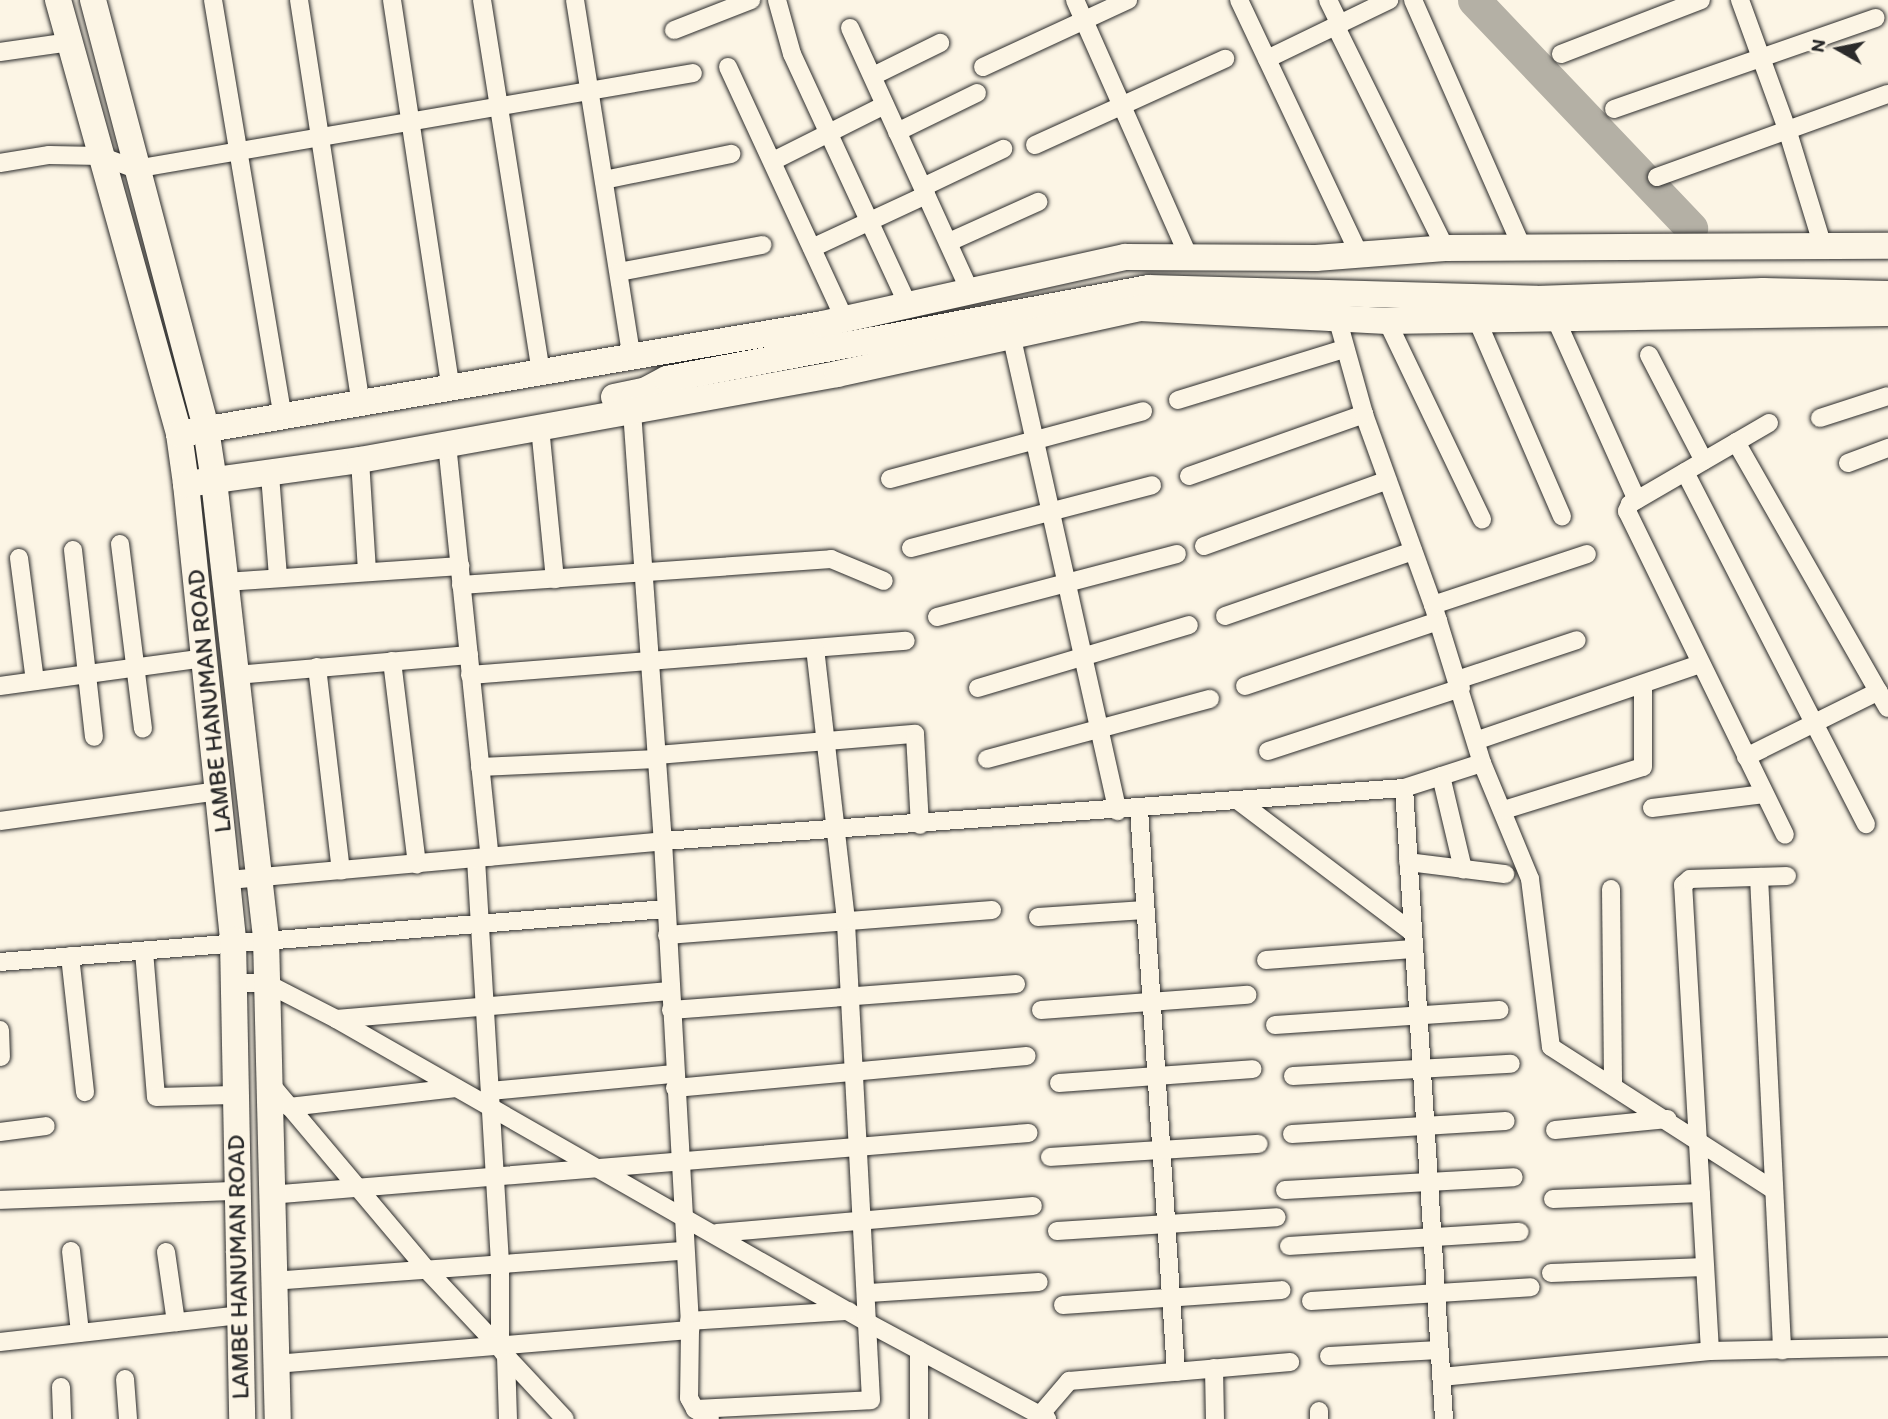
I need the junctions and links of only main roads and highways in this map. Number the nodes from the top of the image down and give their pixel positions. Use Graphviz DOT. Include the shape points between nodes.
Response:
graph roads {
  1 [pos="58,0"];
  2 [pos="93,0"];
  3 [pos="1888,246"];
  4 [pos="1316,258"];
  5 [pos="1888,276"];
  6 [pos="1315,291"];
  7 [pos="1763,291"];
  8 [pos="1888,294"];
  9 [pos="1888,313"];
  10 [pos="1327,320"];
  11 [pos="667,379"];
  12 [pos="213,428"];
  13 [pos="179,434"];
  14 [pos="225,480"];
  15 [pos="186,484"];
  16 [pos="242,1419"];
  17 [pos="278,1419"];
  1 -- 13 [label="main road, LAMBE HANUMAN ROAD"];
  2 -- 12 [label="main road, LAMBE HANUMAN ROAD" via="135,169"];
  3 -- 4 [label="main road" via="1445,248"];
  4 -- 6 [label="main road"];
  4 -- 12 [label="main road" via="1125,257 845,320"];
  5 -- 7 [label="main road"];
  6 -- 7 [label="main road" via="1536,299"];
  6 -- 10 [label="main road"];
  6 -- 11 [label="main road" via="1130,290"];
  7 -- 8 [label="main road"];
  9 -- 10 [label="main road"];
  10 -- 14 [label="main road" via="1140,308 837,374"];
  11 -- 12 [label="main road" via="636,375 250,439"];
  11 -- 14 [label="main road" via="639,393 251,464"];
  12 -- 13 [label="main road"];
  12 -- 14 [label="main road, LAMBE HANUMAN ROAD"];
  13 -- 15 [label="main road, LAMBE HANUMAN ROAD"];
  14 -- 15 [label="main road"];
  14 -- 17 [label="main road, LAMBE HANUMAN ROAD" via="225,582 266,938"];
  15 -- 16 [label="main road, LAMBE HANUMAN ROAD" via="233,940"];
}
